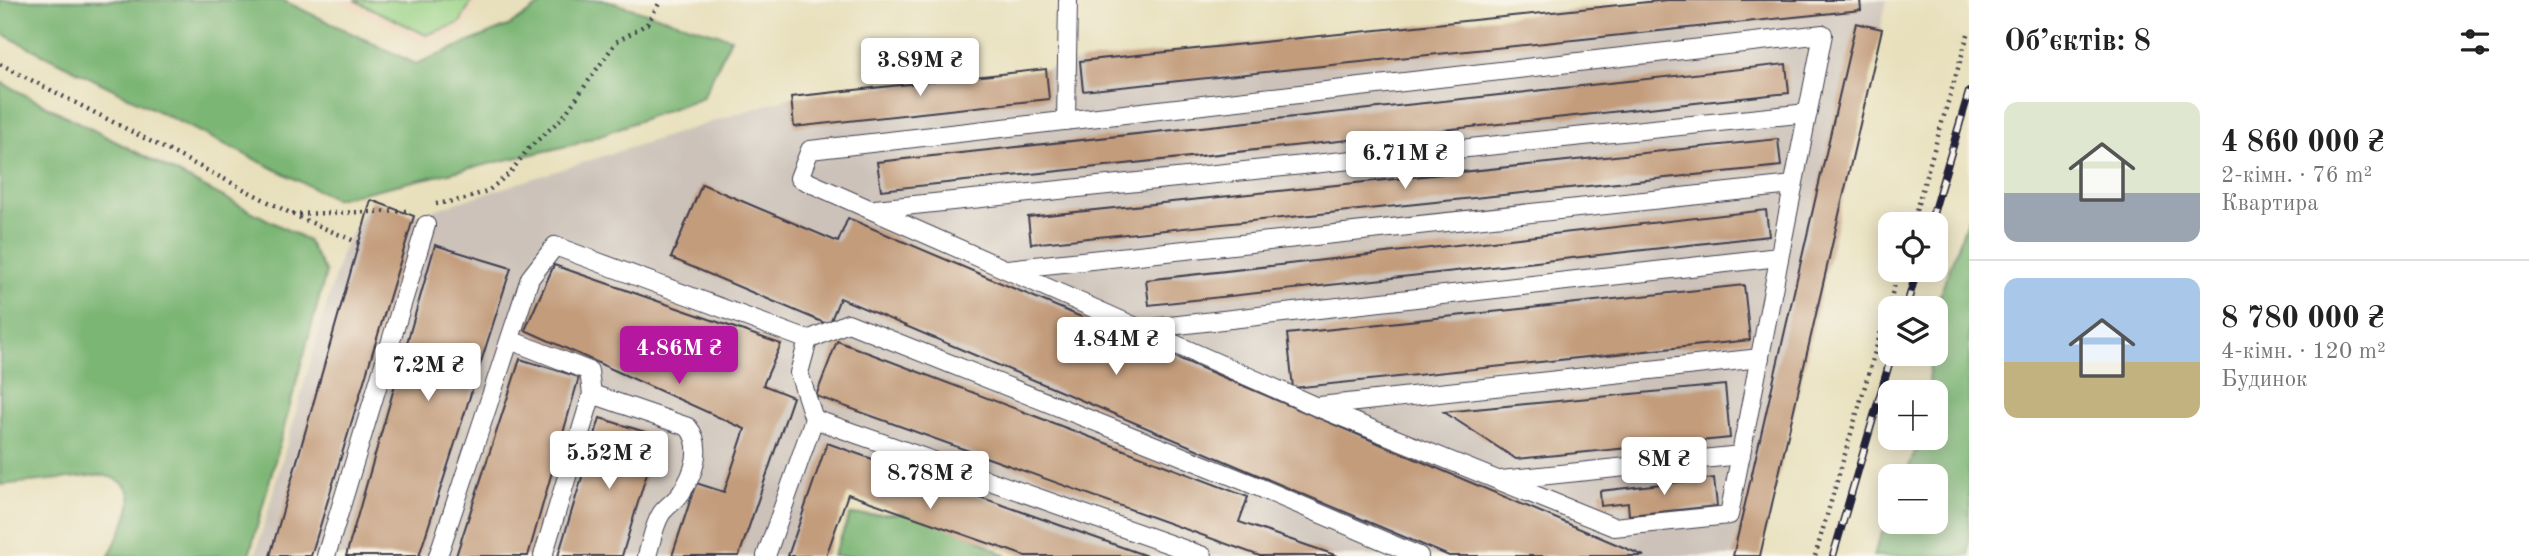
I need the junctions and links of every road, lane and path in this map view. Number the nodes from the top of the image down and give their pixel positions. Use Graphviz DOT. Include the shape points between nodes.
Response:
graph roads {
  1 [pos="662,0"];
  2 [pos="1068,0"];
  3 [pos="1969,31"];
  4 [pos="0,64"];
  5 [pos="1808,113"];
  6 [pos="1066,121"];
  7 [pos="1793,186"];
  8 [pos="872,210"];
  9 [pos="1916,212"];
  10 [pos="292,214"];
  11 [pos="423,214"];
  12 [pos="359,243"];
  13 [pos="1779,257"];
  14 [pos="1005,269"];
  15 [pos="1895,282"];
  16 [pos="1140,329"];
  17 [pos="510,340"];
  18 [pos="808,340"];
  19 [pos="1760,358"];
  20 [pos="592,394"];
  21 [pos="1317,407"];
  22 [pos="814,419"];
  23 [pos="1741,455"];
  24 [pos="1497,480"];
  25 [pos="326,556"];
  26 [pos="438,556"];
  27 [pos="543,556"];
  28 [pos="647,556"];
  29 [pos="766,556"];
  30 [pos="1203,556"];
  31 [pos="1419,556"];
  32 [pos="1815,556"];
  1 -- 11 [label="path" via="647,23 611,47 563,117 510,173 489,190"];
  2 -- 6 [label="lane"];
  3 -- 9 [label="path"];
  4 -- 10 [label="path"];
  5 -- 6 [label="lane" via="1823,34"];
  5 -- 7 [label="lane"];
  5 -- 8 [label="lane"];
  6 -- 8 [label="lane" via="810,150 799,178"];
  7 -- 13 [label="lane"];
  7 -- 14 [label="lane"];
  8 -- 14 [label="lane"];
  10 -- 11 [label="path"];
  10 -- 12 [label="path"];
  11 -- 25 [label="lane"];
  13 -- 16 [label="lane"];
  13 -- 19 [label="lane"];
  14 -- 16 [label="lane"];
  15 -- 32 [label="path"];
  16 -- 21 [label="lane"];
  17 -- 18 [label="lane" via="530,278 555,246"];
  17 -- 20 [label="lane" via="589,371"];
  17 -- 26 [label="lane"];
  18 -- 22 [label="lane" via="799,373"];
  18 -- 31 [label="lane" via="848,323"];
  19 -- 21 [label="lane"];
  19 -- 23 [label="lane"];
  20 -- 27 [label="lane"];
  20 -- 28 [label="lane" via="688,427 697,438 698,451 689,476 661,514"];
  21 -- 24 [label="lane"];
  22 -- 29 [label="lane"];
  22 -- 30 [label="lane"];
  23 -- 24 [label="lane"];
  23 -- 24 [label="lane" via="1729,515 1627,526 1614,527"];
}
